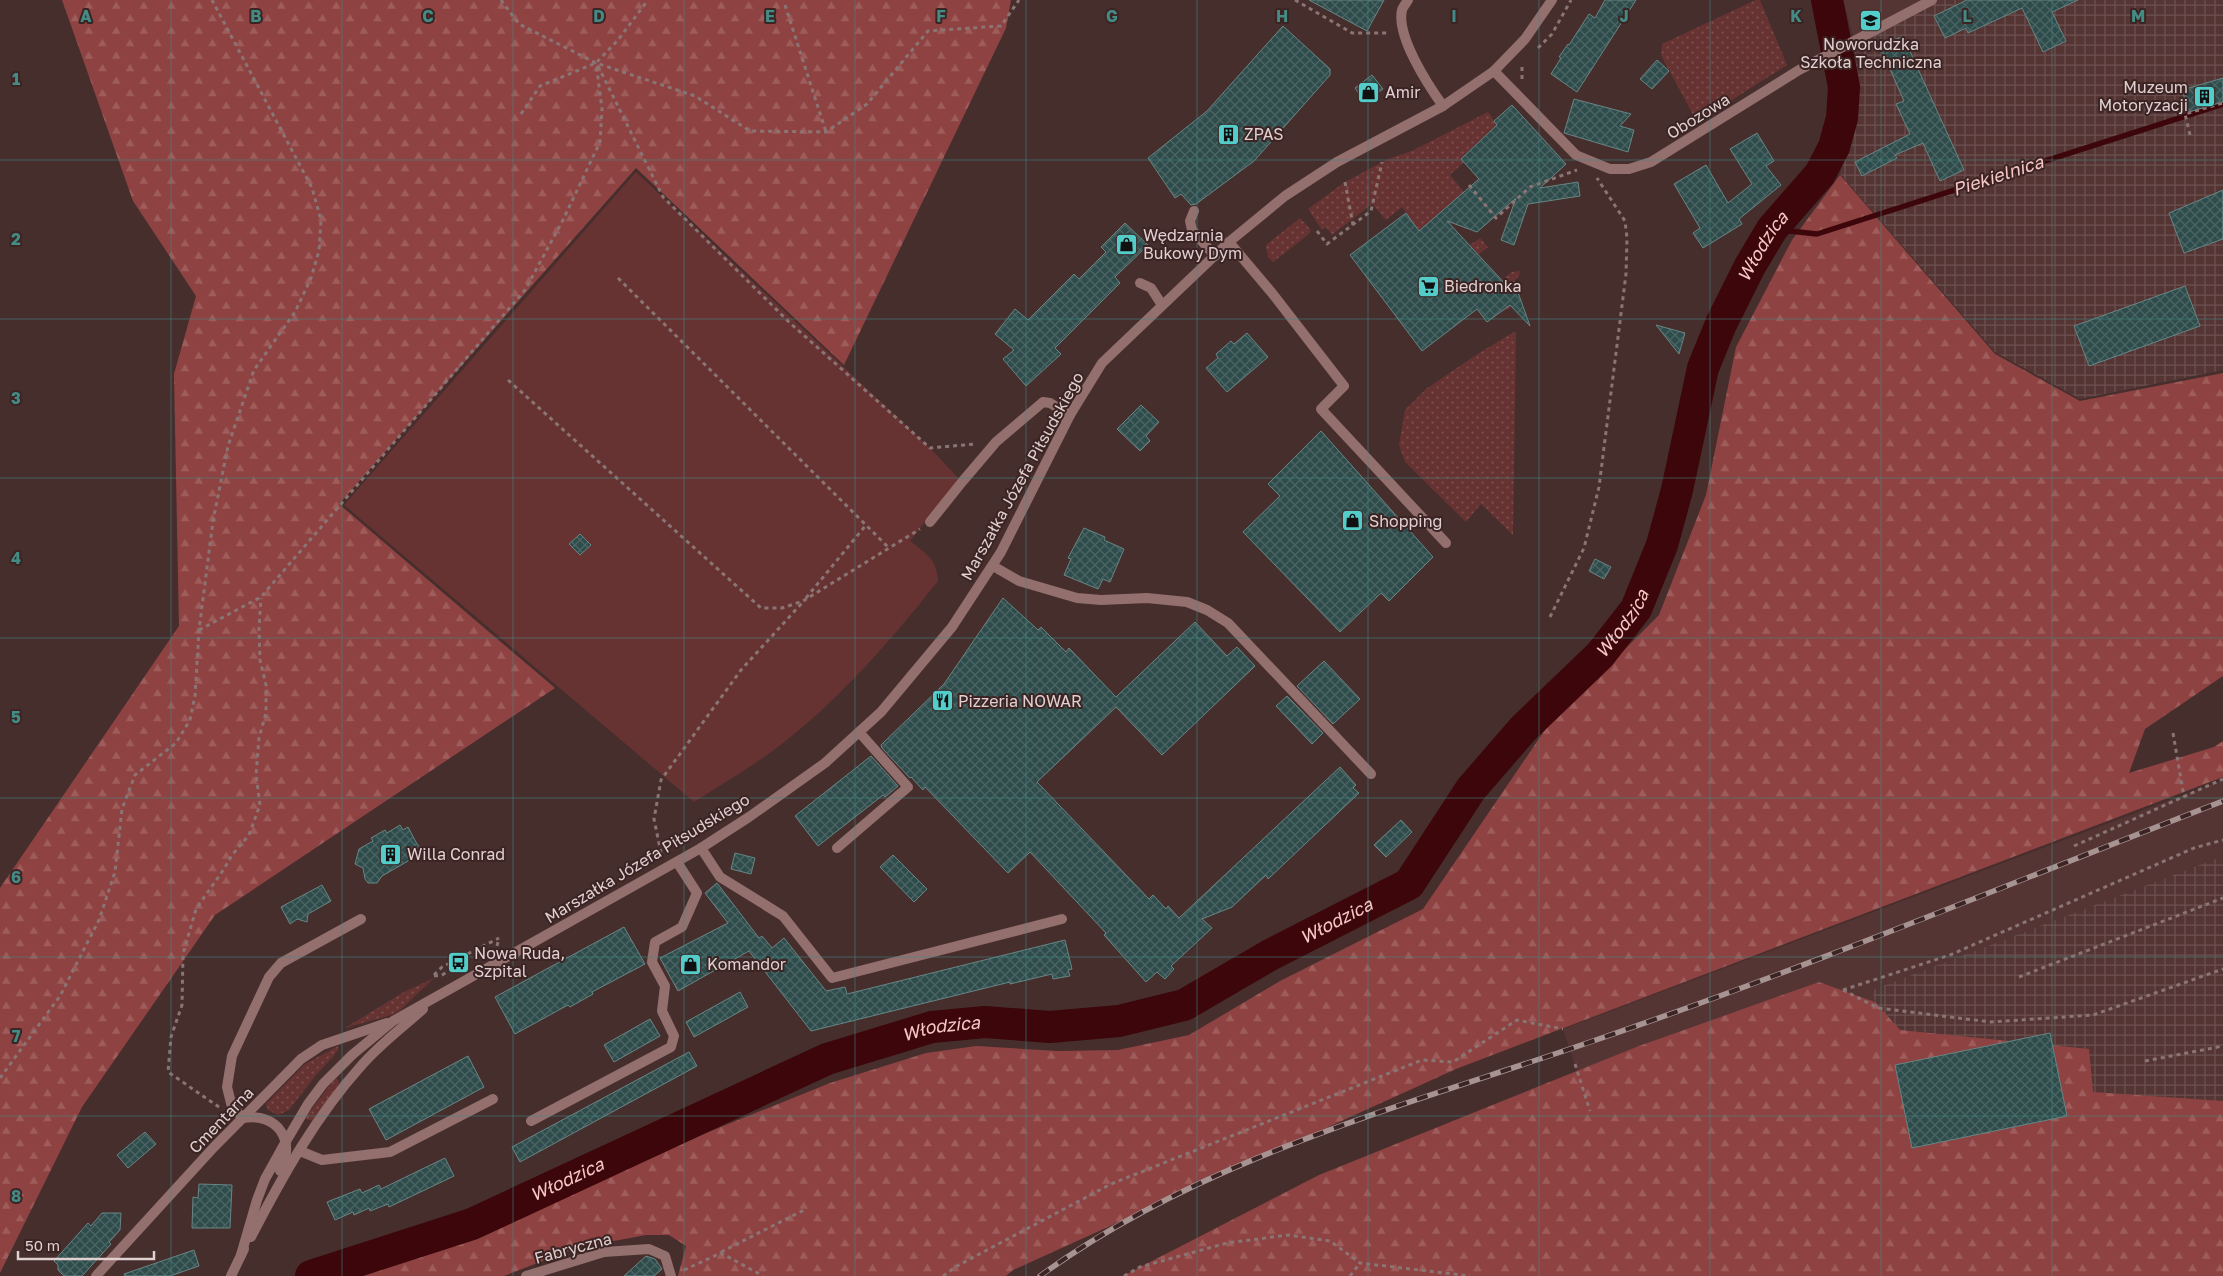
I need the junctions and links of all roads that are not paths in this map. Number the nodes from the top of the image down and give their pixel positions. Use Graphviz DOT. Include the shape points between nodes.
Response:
graph roads {
  1 [pos="1408,0"];
  2 [pos="1552,0"];
  3 [pos="1932,0"];
  4 [pos="1494,71"];
  5 [pos="1443,106"];
  6 [pos="1194,211"];
  7 [pos="1230,242"];
  8 [pos="1215,256"];
  9 [pos="1140,283"];
  10 [pos="1162,305"];
  11 [pos="1070,415"];
  12 [pos="930,522"];
  13 [pos="1446,543"];
  14 [pos="993,566"];
  15 [pos="859,732"];
  16 [pos="1371,774"];
  17 [pos="701,848"];
  18 [pos="837,848"];
  19 [pos="677,862"];
  20 [pos="361,919"];
  21 [pos="1062,919"];
  22 [pos="435,998"];
  23 [pos="393,1021"];
  24 [pos="493,1099"];
  25 [pos="242,1120"];
  26 [pos="531,1121"];
  27 [pos="285,1143"];
  28 [pos="300,1151"];
  29 [pos="262,1216"];
  30 [pos="241,1255"];
  31 [pos="96,1276"];
  32 [pos="231,1276"];
  33 [pos="526,1276"];
  34 [pos="671,1276"];
  1 -- 5 [label="street" via="1402,10 1403,33 1429,86"];
  2 -- 4 [label="street, Marszałka Józefa Piłsudskiego" via="1524,39"];
  3 -- 4 [label="street, Obozowa" via="1799,70 1651,162 1629,169 1610,169 1576,156"];
  4 -- 5 [label="street, Marszałka Józefa Piłsudskiego"];
  5 -- 7 [label="street, Marszałka Józefa Piłsudskiego" via="1337,162 1285,196"];
  6 -- 8 [label="street" via="1190,222 1192,230"];
  7 -- 8 [label="street, Marszałka Józefa Piłsudskiego"];
  7 -- 13 [label="street" via="1344,386 1321,409"];
  8 -- 10 [label="street, Marszałka Józefa Piłsudskiego"];
  9 -- 10 [label="street" via="1151,288"];
  10 -- 11 [label="street, Marszałka Józefa Piłsudskiego" via="1102,363"];
  11 -- 12 [label="street" via="1043,402 996,442"];
  11 -- 14 [label="street, Marszałka Józefa Piłsudskiego"];
  14 -- 15 [label="street, Marszałka Józefa Piłsudskiego" via="952,627 881,712"];
  14 -- 16 [label="street" via="1019,581 1076,598 1146,598 1187,602 1208,610 1228,623"];
  15 -- 17 [label="street, Marszałka Józefa Piłsudskiego" via="825,763"];
  15 -- 18 [label="street" via="908,787"];
  17 -- 19 [label="street, Marszałka Józefa Piłsudskiego"];
  17 -- 21 [label="street" via="720,877 783,916 832,978"];
  19 -- 22 [label="street, Marszałka Józefa Piłsudskiego"];
  19 -- 26 [label="street" via="697,893 682,927 654,942 652,962 665,986 662,1011 674,1036 671,1047"];
  20 -- 25 [label="street" via="281,963 269,977 232,1056 227,1087 232,1107"];
  22 -- 23 [label="street, Marszałka Józefa Piłsudskiego"];
  22 -- 28 [label="street, Marszałka Józefa Piłsudskiego" via="362,1064 330,1104"];
  23 -- 25 [label="street, Cmentarna" via="322,1046 301,1059"];
  23 -- 27 [label="street, Marszałka Józefa Piłsudskiego" via="333,1072 308,1104"];
  24 -- 28 [label="street" via="390,1152 322,1160"];
  25 -- 27 [label="street" via="255,1116 268,1119 282,1134"];
  25 -- 31 [label="street, Cmentarna"];
  27 -- 29 [label="street" via="287,1160 270,1189"];
  27 -- 30 [label="street, Marszałka Józefa Piłsudskiego" via="265,1179"];
  28 -- 29 [label="street, Marszałka Józefa Piłsudskiego"];
  29 -- 30 [label="street, Marszałka Józefa Piłsudskiego"];
  30 -- 32 [label="street"];
  33 -- 34 [label="street, Fabryczna" via="604,1252 649,1249 665,1256"];
}
